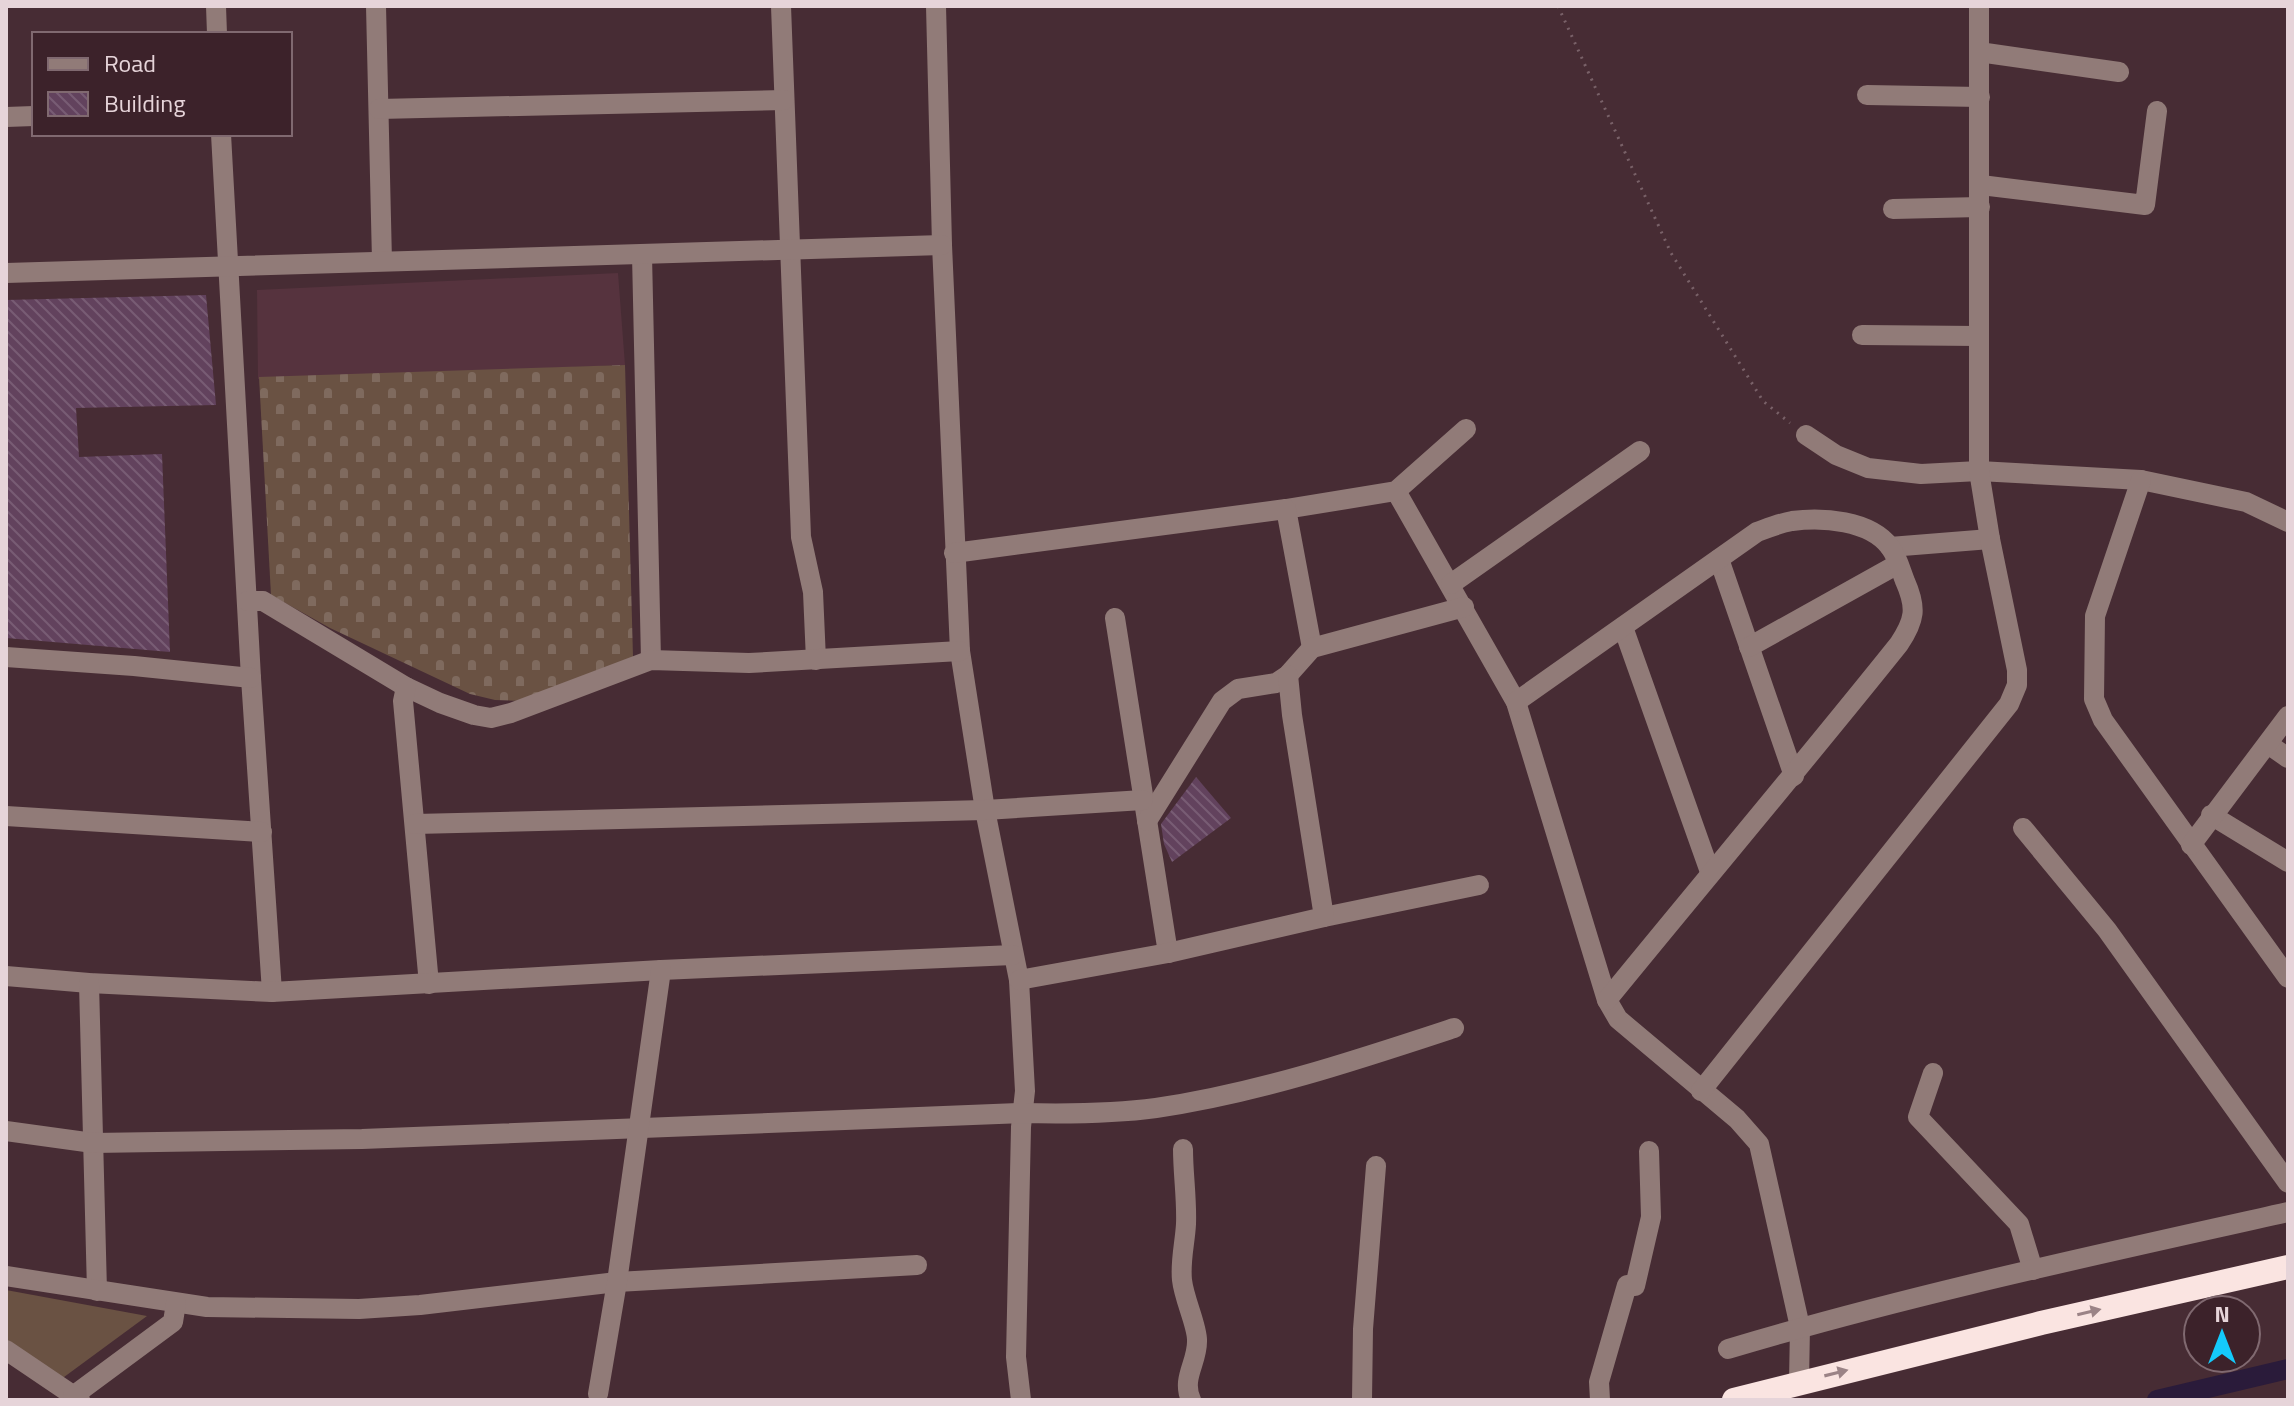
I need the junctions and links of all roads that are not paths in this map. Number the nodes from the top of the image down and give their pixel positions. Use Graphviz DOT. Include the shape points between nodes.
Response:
graph roads {
  1 [pos="216,6"];
  2 [pos="376,6"];
  3 [pos="781,6"];
  4 [pos="936,6"];
  5 [pos="1979,6"];
  6 [pos="217,32"];
  7 [pos="1979,52"];
  8 [pos="2119,72"];
  9 [pos="1867,95"];
  10 [pos="1980,97"];
  11 [pos="784,100"];
  12 [pos="379,109"];
  13 [pos="2157,111"];
  14 [pos="32,116"];
  15 [pos="6,117"];
  16 [pos="221,136"];
  17 [pos="1981,185"];
  18 [pos="1980,207"];
  19 [pos="1893,209"];
  20 [pos="942,245"];
  21 [pos="788,249"];
  22 [pos="642,255"];
  23 [pos="382,261"];
  24 [pos="229,266"];
  25 [pos="6,273"];
  26 [pos="1862,335"];
  27 [pos="1978,336"];
  28 [pos="1466,429"];
  29 [pos="1806,435"];
  30 [pos="1640,451"];
  31 [pos="1979,471"];
  32 [pos="2141,480"];
  33 [pos="1396,491"];
  34 [pos="1286,509"];
  35 [pos="2288,522"];
  36 [pos="1990,539"];
  37 [pos="954,553"];
  38 [pos="1894,555"];
  39 [pos="1719,559"];
  40 [pos="1451,584"];
  41 [pos="247,601"];
  42 [pos="1464,607"];
  43 [pos="1115,618"];
  44 [pos="1623,627"];
  45 [pos="1749,647"];
  46 [pos="1312,648"];
  47 [pos="960,651"];
  48 [pos="6,657"];
  49 [pos="651,660"];
  50 [pos="816,660"];
  51 [pos="1288,675"];
  52 [pos="251,678"];
  53 [pos="406,687"];
  54 [pos="1516,702"];
  55 [pos="2288,716"];
  56 [pos="2268,744"];
  57 [pos="2288,758"];
  58 [pos="1794,776"];
  59 [pos="1143,800"];
  60 [pos="985,810"];
  61 [pos="2211,815"];
  62 [pos="6,816"];
  63 [pos="1147,821"];
  64 [pos="415,824"];
  65 [pos="2023,828"];
  66 [pos="262,832"];
  67 [pos="2191,845"];
  68 [pos="2288,862"];
  69 [pos="1710,872"];
  70 [pos="1479,885"];
  71 [pos="1324,917"];
  72 [pos="1168,953"];
  73 [pos="1013,955"];
  74 [pos="661,970"];
  75 [pos="6,976"];
  76 [pos="2288,978"];
  77 [pos="1019,980"];
  78 [pos="89,983"];
  79 [pos="429,984"];
  80 [pos="272,992"];
  81 [pos="1607,1000"];
  82 [pos="1454,1028"];
  83 [pos="1933,1073"];
  84 [pos="1701,1091"];
  85 [pos="1021,1113"];
  86 [pos="638,1130"];
  87 [pos="6,1131"];
  88 [pos="93,1143"];
  89 [pos="1183,1149"];
  90 [pos="1649,1151"];
  91 [pos="1376,1166"];
  92 [pos="2288,1183"];
  93 [pos="2288,1212"];
  94 [pos="917,1265"];
  95 [pos="2288,1267"];
  96 [pos="2033,1270"];
  97 [pos="6,1276"];
  98 [pos="617,1282"];
  99 [pos="97,1291"];
  100 [pos="176,1303"];
  101 [pos="1800,1327"];
  102 [pos="1728,1349"];
  103 [pos="6,1350"];
  104 [pos="1799,1382"];
  105 [pos="598,1394"];
  106 [pos="76,1398"];
  107 [pos="1021,1400"];
  108 [pos="1191,1400"];
  109 [pos="1362,1400"];
  110 [pos="1600,1400"];
  111 [pos="1734,1400"];
  1 -- 6 [label="street"];
  2 -- 12 [label="street"];
  3 -- 11 [label="street"];
  4 -- 20 [label="street"];
  5 -- 7 [label="street"];
  7 -- 8 [label="street"];
  7 -- 10 [label="street"];
  9 -- 10 [label="street"];
  10 -- 17 [label="street"];
  11 -- 12 [label="street"];
  11 -- 21 [label="street"];
  12 -- 23 [label="street"];
  13 -- 17 [label="street" via="2145,205"];
  14 -- 15 [label="street"];
  16 -- 24 [label="street"];
  17 -- 18 [label="street"];
  18 -- 19 [label="street"];
  18 -- 27 [label="street"];
  20 -- 21 [label="street"];
  20 -- 37 [label="street"];
  21 -- 22 [label="street"];
  21 -- 50 [label="street" via="801,537 813,592"];
  22 -- 23 [label="street"];
  22 -- 49 [label="street"];
  23 -- 24 [label="street"];
  24 -- 25 [label="street"];
  24 -- 41 [label="street"];
  26 -- 27 [label="street"];
  27 -- 31 [label="street"];
  28 -- 33 [label="street"];
  29 -- 31 [label="street" via="1868,468 1921,474"];
  30 -- 40 [label="street"];
  31 -- 32 [label="street"];
  31 -- 36 [label="street"];
  32 -- 35 [label="street" via="2246,502"];
  32 -- 67 [label="street" via="2095,616 2094,699 2103,720"];
  33 -- 34 [label="street"];
  33 -- 40 [label="street"];
  34 -- 37 [label="street"];
  34 -- 46 [label="street"];
  36 -- 38 [label="street"];
  36 -- 84 [label="street" via="2017,670 2009,704"];
  37 -- 47 [label="street"];
  38 -- 39 [label="street" via="1858,526 1801,520 1757,532"];
  38 -- 45 [label="street"];
  38 -- 58 [label="street" via="1910,592 1912,625"];
  39 -- 44 [label="street"];
  39 -- 45 [label="street"];
  40 -- 42 [label="street"];
  41 -- 52 [label="street"];
  41 -- 53 [label="street" via="263,601"];
  42 -- 46 [label="street"];
  42 -- 54 [label="street"];
  43 -- 59 [label="street"];
  44 -- 54 [label="street"];
  44 -- 69 [label="street"];
  45 -- 58 [label="street"];
  46 -- 51 [label="street"];
  47 -- 50 [label="street"];
  47 -- 60 [label="street"];
  48 -- 52 [label="street"];
  49 -- 50 [label="street"];
  49 -- 53 [label="street" via="491,718"];
  51 -- 63 [label="street" via="1225,697"];
  51 -- 71 [label="street"];
  52 -- 66 [label="street"];
  53 -- 64 [label="street"];
  54 -- 81 [label="street"];
  55 -- 56 [label="street"];
  56 -- 57 [label="street"];
  56 -- 61 [label="street"];
  58 -- 69 [label="street"];
  59 -- 60 [label="street"];
  59 -- 63 [label="street"];
  60 -- 64 [label="street"];
  60 -- 73 [label="street"];
  61 -- 67 [label="street"];
  61 -- 68 [label="street"];
  62 -- 66 [label="street"];
  63 -- 72 [label="street"];
  64 -- 79 [label="street"];
  65 -- 92 [label="street" via="2107,930"];
  66 -- 80 [label="street"];
  67 -- 76 [label="street"];
  69 -- 81 [label="street"];
  70 -- 71 [label="street"];
  71 -- 72 [label="street"];
  72 -- 77 [label="street"];
  73 -- 74 [label="street"];
  73 -- 77 [label="street"];
  74 -- 79 [label="street"];
  74 -- 86 [label="street"];
  75 -- 78 [label="street"];
  77 -- 85 [label="street" via="1025,1091"];
  78 -- 80 [label="street"];
  78 -- 88 [label="street"];
  79 -- 80 [label="street"];
  81 -- 84 [label="street" via="1618,1019"];
  82 -- 85 [label="street" via="1348,1063 1156,1108"];
  83 -- 96 [label="street" via="1918,1117 2019,1224"];
  84 -- 101 [label="street" via="1759,1144"];
  85 -- 86 [label="street"];
  85 -- 107 [label="street" via="1016,1357"];
  86 -- 88 [label="street"];
  86 -- 98 [label="street"];
  87 -- 88 [label="street"];
  88 -- 99 [label="street"];
  89 -- 108 [label="street" via="1182,1281 1198,1337 1187,1381"];
  90 -- 110 [label="street" via="1651,1217 1635,1286 1627,1285 1599,1382"];
  91 -- 109 [label="street"];
  93 -- 96 [label="street"];
  94 -- 98 [label="street"];
  104 -- 95 [label="highway, one-way"];
  96 -- 101 [label="street"];
  97 -- 99 [label="street"];
  98 -- 100 [label="street" via="359,1309"];
  98 -- 105 [label="street"];
  99 -- 100 [label="street"];
  100 -- 106 [label="street" via="173,1322"];
  101 -- 102 [label="street"];
  101 -- 104 [label="street"];
  103 -- 106 [label="street"];
  104 -- 111 [label="highway"];
}
